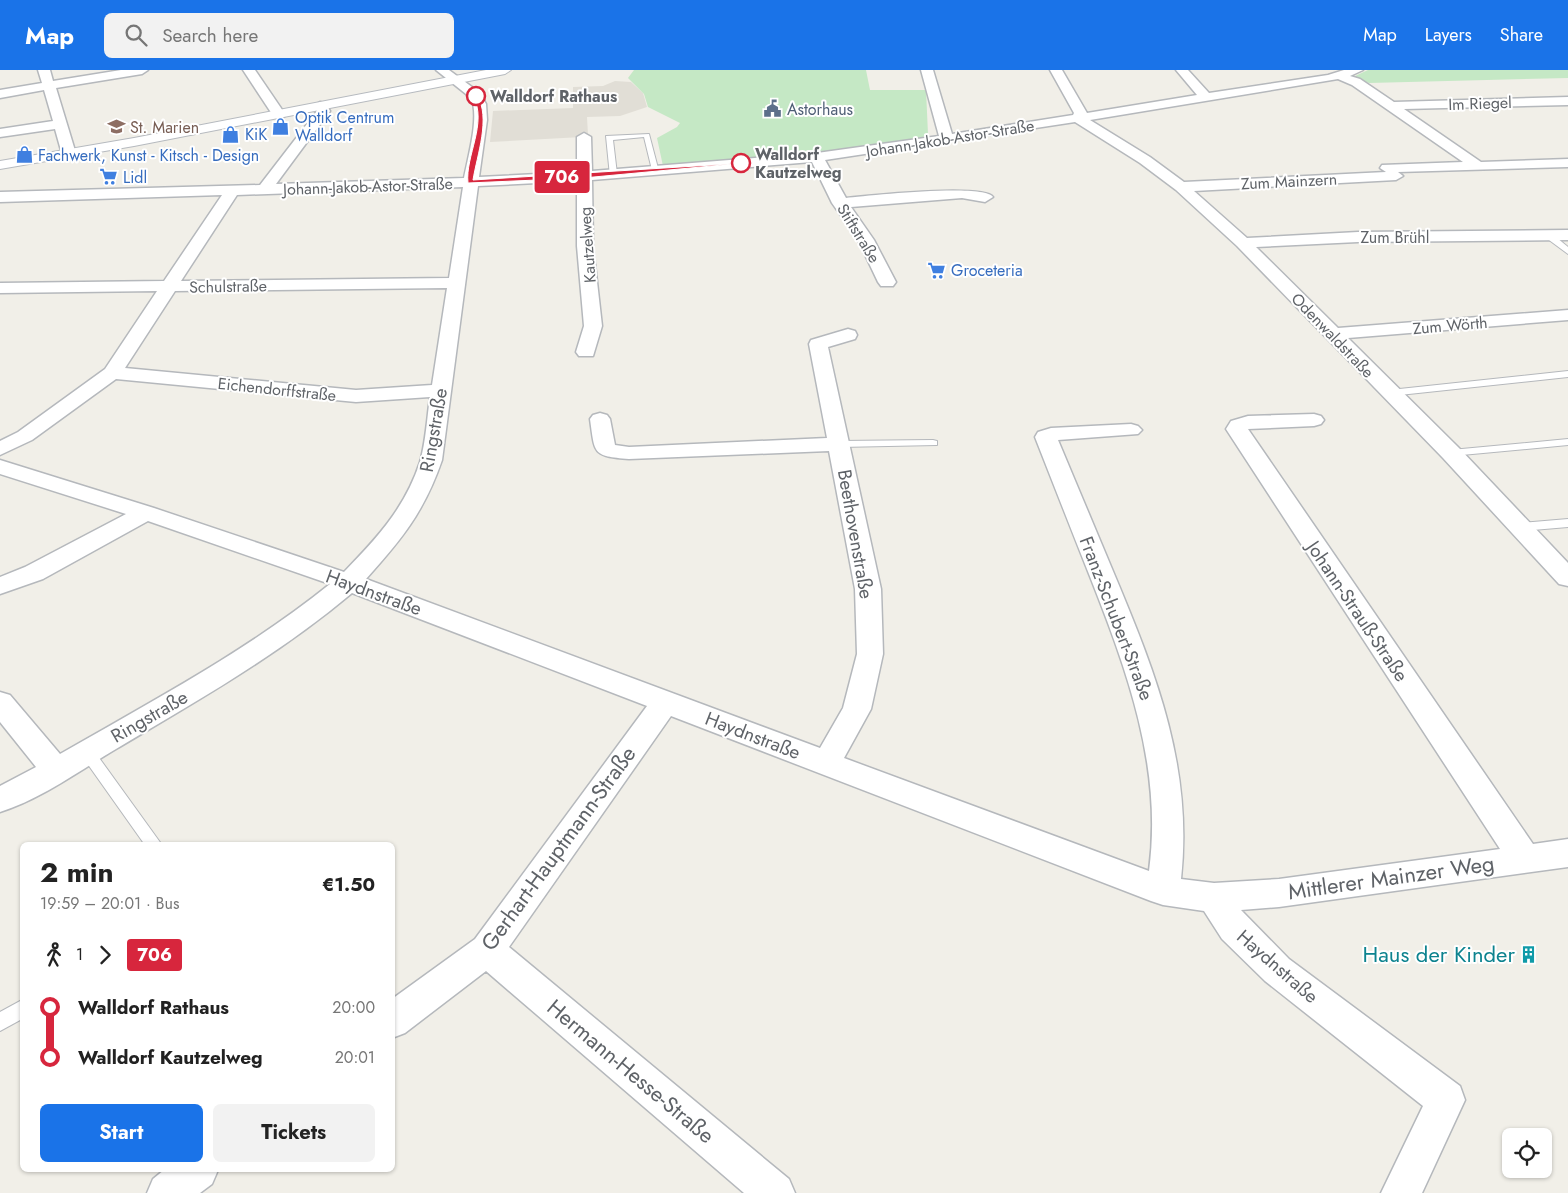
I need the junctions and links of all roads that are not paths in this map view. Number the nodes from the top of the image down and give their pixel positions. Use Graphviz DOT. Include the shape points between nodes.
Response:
graph roads {
  1 [pos="44,70"];
  2 [pos="142,70"];
  3 [pos="249,70"];
  4 [pos="442,70"];
  5 [pos="505,70"];
  6 [pos="927,70"];
  7 [pos="1056,70"];
  8 [pos="1182,70"];
  9 [pos="1308,70"];
  10 [pos="1357,70"];
  11 [pos="1340,76"];
  12 [pos="1318,79"];
  13 [pos="456,80"];
  14 [pos="49,85"];
  15 [pos="0,94"];
  16 [pos="1206,98"];
  17 [pos="1568,101"];
  18 [pos="320,106"];
  19 [pos="1391,106"];
  20 [pos="279,114"];
  21 [pos="1077,118"];
  22 [pos="61,124"];
  23 [pos="0,133"];
  24 [pos="584,137"];
  25 [pos="947,139"];
  26 [pos="69,154"];
  27 [pos="817,157"];
  28 [pos="1568,163"];
  29 [pos="0,165"];
  30 [pos="1478,166"];
  31 [pos="656,170"];
  32 [pos="613,174"];
  33 [pos="583,176"];
  34 [pos="470,182"];
  35 [pos="1181,187"];
  36 [pos="264,189"];
  37 [pos="232,191"];
  38 [pos="985,197"];
  39 [pos="3,203"];
  40 [pos="840,203"];
  41 [pos="1548,235"];
  42 [pos="1568,235"];
  43 [pos="1243,243"];
  44 [pos="1568,251"];
  45 [pos="887,282"];
  46 [pos="456,283"];
  47 [pos="168,287"];
  48 [pos="0,288"];
  49 [pos="1568,315"];
  50 [pos="1332,334"];
  51 [pos="848,335"];
  52 [pos="586,352"];
  53 [pos="112,373"];
  54 [pos="1568,374"];
  55 [pos="441,390"];
  56 [pos="1390,393"];
  57 [pos="600,419"];
  58 [pos="1314,420"];
  59 [pos="1131,430"];
  60 [pos="1568,442"];
  61 [pos="933,443"];
  62 [pos="840,444"];
  63 [pos="0,448"];
  64 [pos="1451,453"];
  65 [pos="0,466"];
  66 [pos="146,512"];
  67 [pos="1568,523"];
  68 [pos="1522,527"];
  69 [pos="1568,578"];
  70 [pos="349,582"];
  71 [pos="0,586"];
  72 [pos="666,701"];
  73 [pos="0,702"];
  74 [pos="87,752"];
  75 [pos="826,764"];
  76 [pos="56,770"];
  77 [pos="0,800"];
  78 [pos="152,842"];
  79 [pos="1568,853"];
  80 [pos="1524,858"];
  81 [pos="1163,891"];
  82 [pos="1214,898"];
  83 [pos="487,950"];
  84 [pos="20,1010"];
  85 [pos="395,1019"];
  86 [pos="0,1022"];
  87 [pos="195,1172"];
  88 [pos="167,1193"];
  89 [pos="775,1193"];
  90 [pos="1402,1193"];
  1 -- 14 [label="street"];
  2 -- 14 [label="street"];
  3 -- 20 [label="street"];
  4 -- 13 [label="street, Ringstraße"];
  5 -- 13 [label="street"];
  6 -- 25 [label="street"];
  7 -- 21 [label="street" via="1080,113"];
  8 -- 16 [label="street"];
  9 -- 12 [label="street"];
  10 -- 11 [label="street, Johann-Jakob-Astor-Straße"];
  11 -- 12 [label="street, Johann-Jakob-Astor-Straße"];
  11 -- 19 [label="street, Im Riegel" via="1356,82"];
  12 -- 16 [label="street, Johann-Jakob-Astor-Straße"];
  13 -- 18 [label="street"];
  13 -- 34 [label="street, Ringstraße" via="476,96 480,104"];
  14 -- 15 [label="street"];
  14 -- 22 [label="street"];
  16 -- 21 [label="street, Johann-Jakob-Astor-Straße"];
  17 -- 19 [label="street, Im Riegel"];
  18 -- 20 [label="street"];
  18 -- 36 [label="street" via="324,111"];
  19 -- 30 [label="street, Im Riegel"];
  20 -- 26 [label="street"];
  21 -- 25 [label="street, Johann-Jakob-Astor-Straße"];
  21 -- 35 [label="street, Odenwaldstraße" via="1145,160"];
  22 -- 23 [label="street"];
  22 -- 26 [label="street"];
  24 -- 33 [label="street, Kautzelweg"];
  25 -- 27 [label="street, Johann-Jakob-Astor-Straße"];
  26 -- 29 [label="street"];
  27 -- 31 [label="street, Johann-Jakob-Astor-Straße"];
  27 -- 40 [label="street, Stiftstraße"];
  28 -- 30 [label="street"];
  30 -- 35 [label="street, Zum Mainzern"];
  31 -- 32 [label="street, Johann-Jakob-Astor-Straße"];
  31 -- 32 [label="lane" via="647,134 609,138"];
  32 -- 33 [label="street, Johann-Jakob-Astor-Straße"];
  33 -- 34 [label="street, Johann-Jakob-Astor-Straße"];
  33 -- 52 [label="street, Kautzelweg" via="585,246 594,326"];
  34 -- 36 [label="street, Johann-Jakob-Astor-Straße"];
  34 -- 46 [label="street, Ringstraße"];
  35 -- 43 [label="street, Odenwaldstraße"];
  36 -- 37 [label="street, Johann-Jakob-Astor-Straße"];
  37 -- 39 [label="street, Johann-Jakob-Astor-Straße" via="20,197"];
  37 -- 47 [label="street"];
  38 -- 40 [label="street" via="962,194"];
  40 -- 45 [label="street, Stiftstraße" via="866,240"];
  41 -- 42 [label="street, Zum Brühl"];
  41 -- 43 [label="street, Zum Brühl" via="1358,237"];
  41 -- 44 [label="lane"];
  43 -- 50 [label="street, Odenwaldstraße"];
  46 -- 47 [label="street, Schulstraße"];
  46 -- 55 [label="street, Ringstraße"];
  47 -- 48 [label="street, Schulstraße"];
  47 -- 53 [label="street"];
  49 -- 50 [label="street, Zum Wörth"];
  50 -- 56 [label="street, Odenwaldstraße"];
  51 -- 62 [label="street, Beethovenstraße" via="818,344"];
  53 -- 55 [label="street, Eichendorffstraße" via="348,396"];
  53 -- 63 [label="street" via="25,436"];
  54 -- 56 [label="lane"];
  55 -- 70 [label="street, Ringstraße" via="430,460 420,491 393,535"];
  56 -- 64 [label="street, Odenwaldstraße"];
  57 -- 62 [label="street, Beethovenstraße" via="605,448 629,453"];
  58 -- 80 [label="street, Johann-Strauß-Straße" via="1248,422 1238,425 1237,429"];
  59 -- 81 [label="street, Franz-Schubert-Straße" via="1051,434 1046,437 1136,661 1156,724 1167,787 1169,858"];
  60 -- 64 [label="lane"];
  61 -- 62 [label="lane"];
  62 -- 75 [label="street, Beethovenstraße" via="868,589 870,654 857,709"];
  64 -- 68 [label="street, Odenwaldstraße"];
  65 -- 66 [label="street, Haydnstraße"];
  66 -- 70 [label="street, Haydnstraße"];
  66 -- 71 [label="street" via="34,573"];
  67 -- 68 [label="lane"];
  68 -- 69 [label="street, Odenwaldstraße"];
  70 -- 72 [label="street, Haydnstraße"];
  70 -- 74 [label="street, Ringstraße" via="304,619 237,665"];
  72 -- 75 [label="street, Haydnstraße"];
  72 -- 83 [label="street, Gerhart-Hauptmann-Straße"];
  73 -- 76 [label="street"];
  74 -- 76 [label="street, Ringstraße"];
  74 -- 78 [label="lane"];
  75 -- 81 [label="street, Haydnstraße"];
  76 -- 77 [label="street, Ringstraße"];
  79 -- 80 [label="street, Mittlerer Mainzer Weg"];
  80 -- 82 [label="street, Mittlerer Mainzer Weg" via="1279,893"];
  81 -- 82 [label="street, Haydnstraße"];
  82 -- 90 [label="street, Haydnstraße" via="1234,928 1277,970 1446,1100"];
  83 -- 85 [label="street, Gerhart-Hauptmann-Straße"];
  83 -- 89 [label="street, Hermann-Hesse-Straße"];
  84 -- 86 [label="lane"];
  87 -- 88 [label="street"];
}
